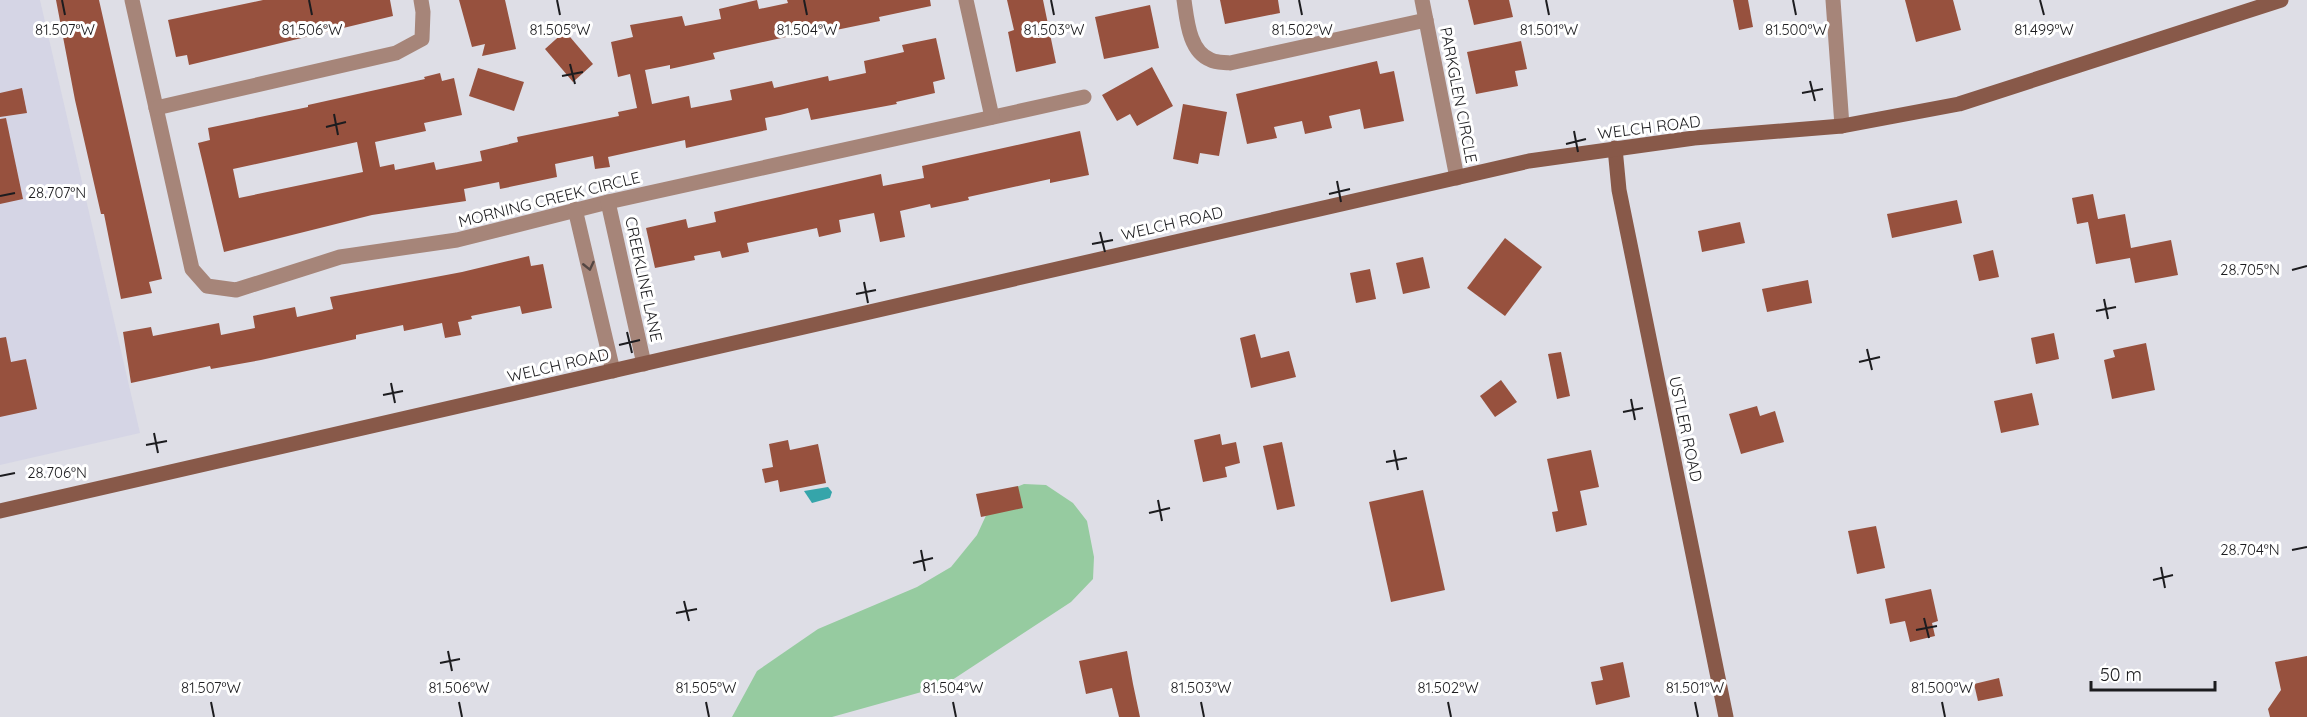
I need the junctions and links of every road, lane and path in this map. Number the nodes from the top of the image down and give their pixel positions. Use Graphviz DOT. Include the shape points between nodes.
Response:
graph roads {
  1 [pos="132,0"];
  2 [pos="421,0"];
  3 [pos="966,0"];
  4 [pos="1184,0"];
  5 [pos="1422,0"];
  6 [pos="1833,0"];
  7 [pos="2281,0"];
  8 [pos="1426,20"];
  9 [pos="1084,97"];
  10 [pos="156,108"];
  11 [pos="992,117"];
  12 [pos="1842,126"];
  13 [pos="1615,148"];
  14 [pos="1457,178"];
  15 [pos="608,201"];
  16 [pos="575,209"];
  17 [pos="644,364"];
  18 [pos="613,371"];
  19 [pos="0,511"];
  20 [pos="1726,717"];
  1 -- 10 [label="street, MORNING CREEK CIRCLE"];
  2 -- 10 [label="street" via="422,39 396,53"];
  3 -- 11 [label="street"];
  4 -- 8 [label="street, PARKGLEN CIRCLE" via="1198,50 1210,60 1230,63"];
  5 -- 8 [label="street, PARKGLEN CIRCLE"];
  6 -- 12 [label="street"];
  7 -- 12 [label="main road, WELCH ROAD" via="1959,104"];
  8 -- 14 [label="street, PARKGLEN CIRCLE"];
  9 -- 11 [label="street, MORNING CREEK CIRCLE"];
  10 -- 16 [label="street, MORNING CREEK CIRCLE" via="192,269 207,286 236,290 340,257 457,240"];
  11 -- 15 [label="street, MORNING CREEK CIRCLE"];
  12 -- 13 [label="main road, WELCH ROAD"];
  13 -- 14 [label="main road, WELCH ROAD" via="1529,161"];
  13 -- 20 [label="main road, USTLER ROAD" via="1619,190"];
  14 -- 17 [label="main road, WELCH ROAD"];
  15 -- 16 [label="street, MORNING CREEK CIRCLE"];
  15 -- 17 [label="street, CREEKLINE LANE"];
  16 -- 18 [label="street, one-way"];
  17 -- 18 [label="main road, WELCH ROAD"];
  18 -- 19 [label="main road, WELCH ROAD"];
}
